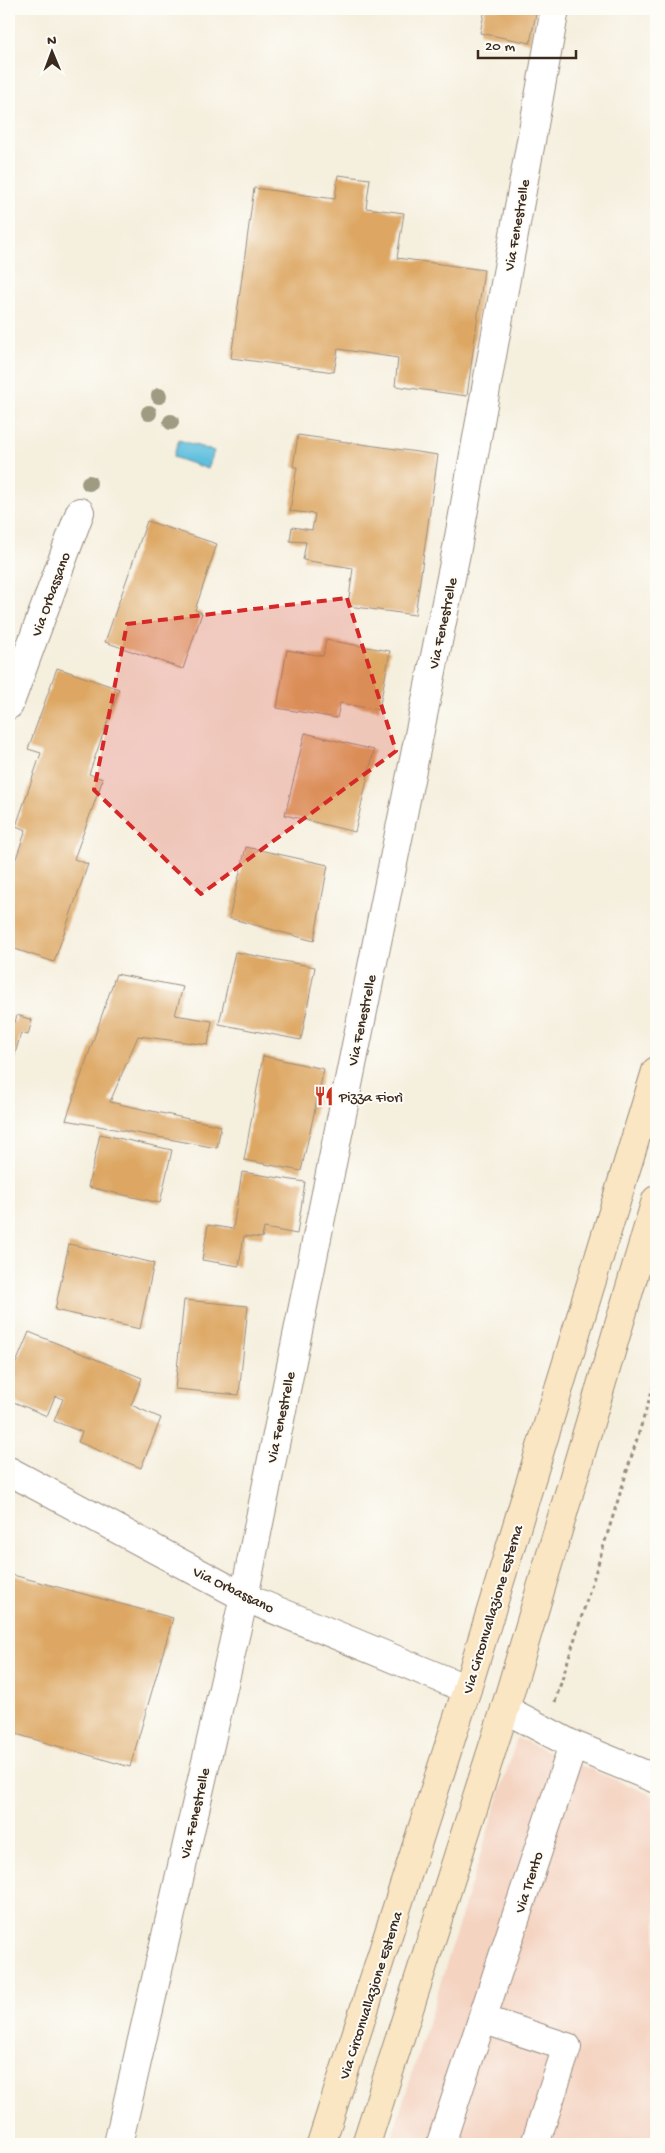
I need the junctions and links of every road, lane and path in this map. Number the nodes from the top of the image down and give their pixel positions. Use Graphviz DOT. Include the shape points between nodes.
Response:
graph roads {
  1 [pos="555,9"];
  2 [pos="80,512"];
  3 [pos="9,705"];
  4 [pos="656,1071"];
  5 [pos="656,1200"];
  6 [pos="656,1378"];
  7 [pos="9,1471"];
  8 [pos="244,1597"];
  9 [pos="467,1689"];
  10 [pos="505,1709"];
  11 [pos="546,1731"];
  12 [pos="573,1745"];
  13 [pos="656,1778"];
  14 [pos="482,2019"];
  15 [pos="118,2144"];
  16 [pos="321,2144"];
  17 [pos="366,2144"];
  18 [pos="444,2144"];
  19 [pos="535,2144"];
  1 -- 8 [label="street, Via Fenestrelle" via="456,558"];
  2 -- 3 [label="street, Via Orbassano"];
  4 -- 9 [label="main road, Via Circonvallazione Esterna"];
  5 -- 10 [label="main road"];
  6 -- 11 [label="path"];
  7 -- 8 [label="street, Via Orbassano"];
  8 -- 9 [label="street, Via Orbassano"];
  8 -- 15 [label="street, Via Fenestrelle"];
  9 -- 16 [label="main road, Via Circonvallazione Esterna"];
  10 -- 11 [label="street"];
  10 -- 17 [label="main road"];
  11 -- 12 [label="street"];
  12 -- 13 [label="street"];
  12 -- 14 [label="street, Via Trento"];
  14 -- 18 [label="street, Via Trento" via="441,2143"];
  14 -- 19 [label="street" via="567,2047"];
}
